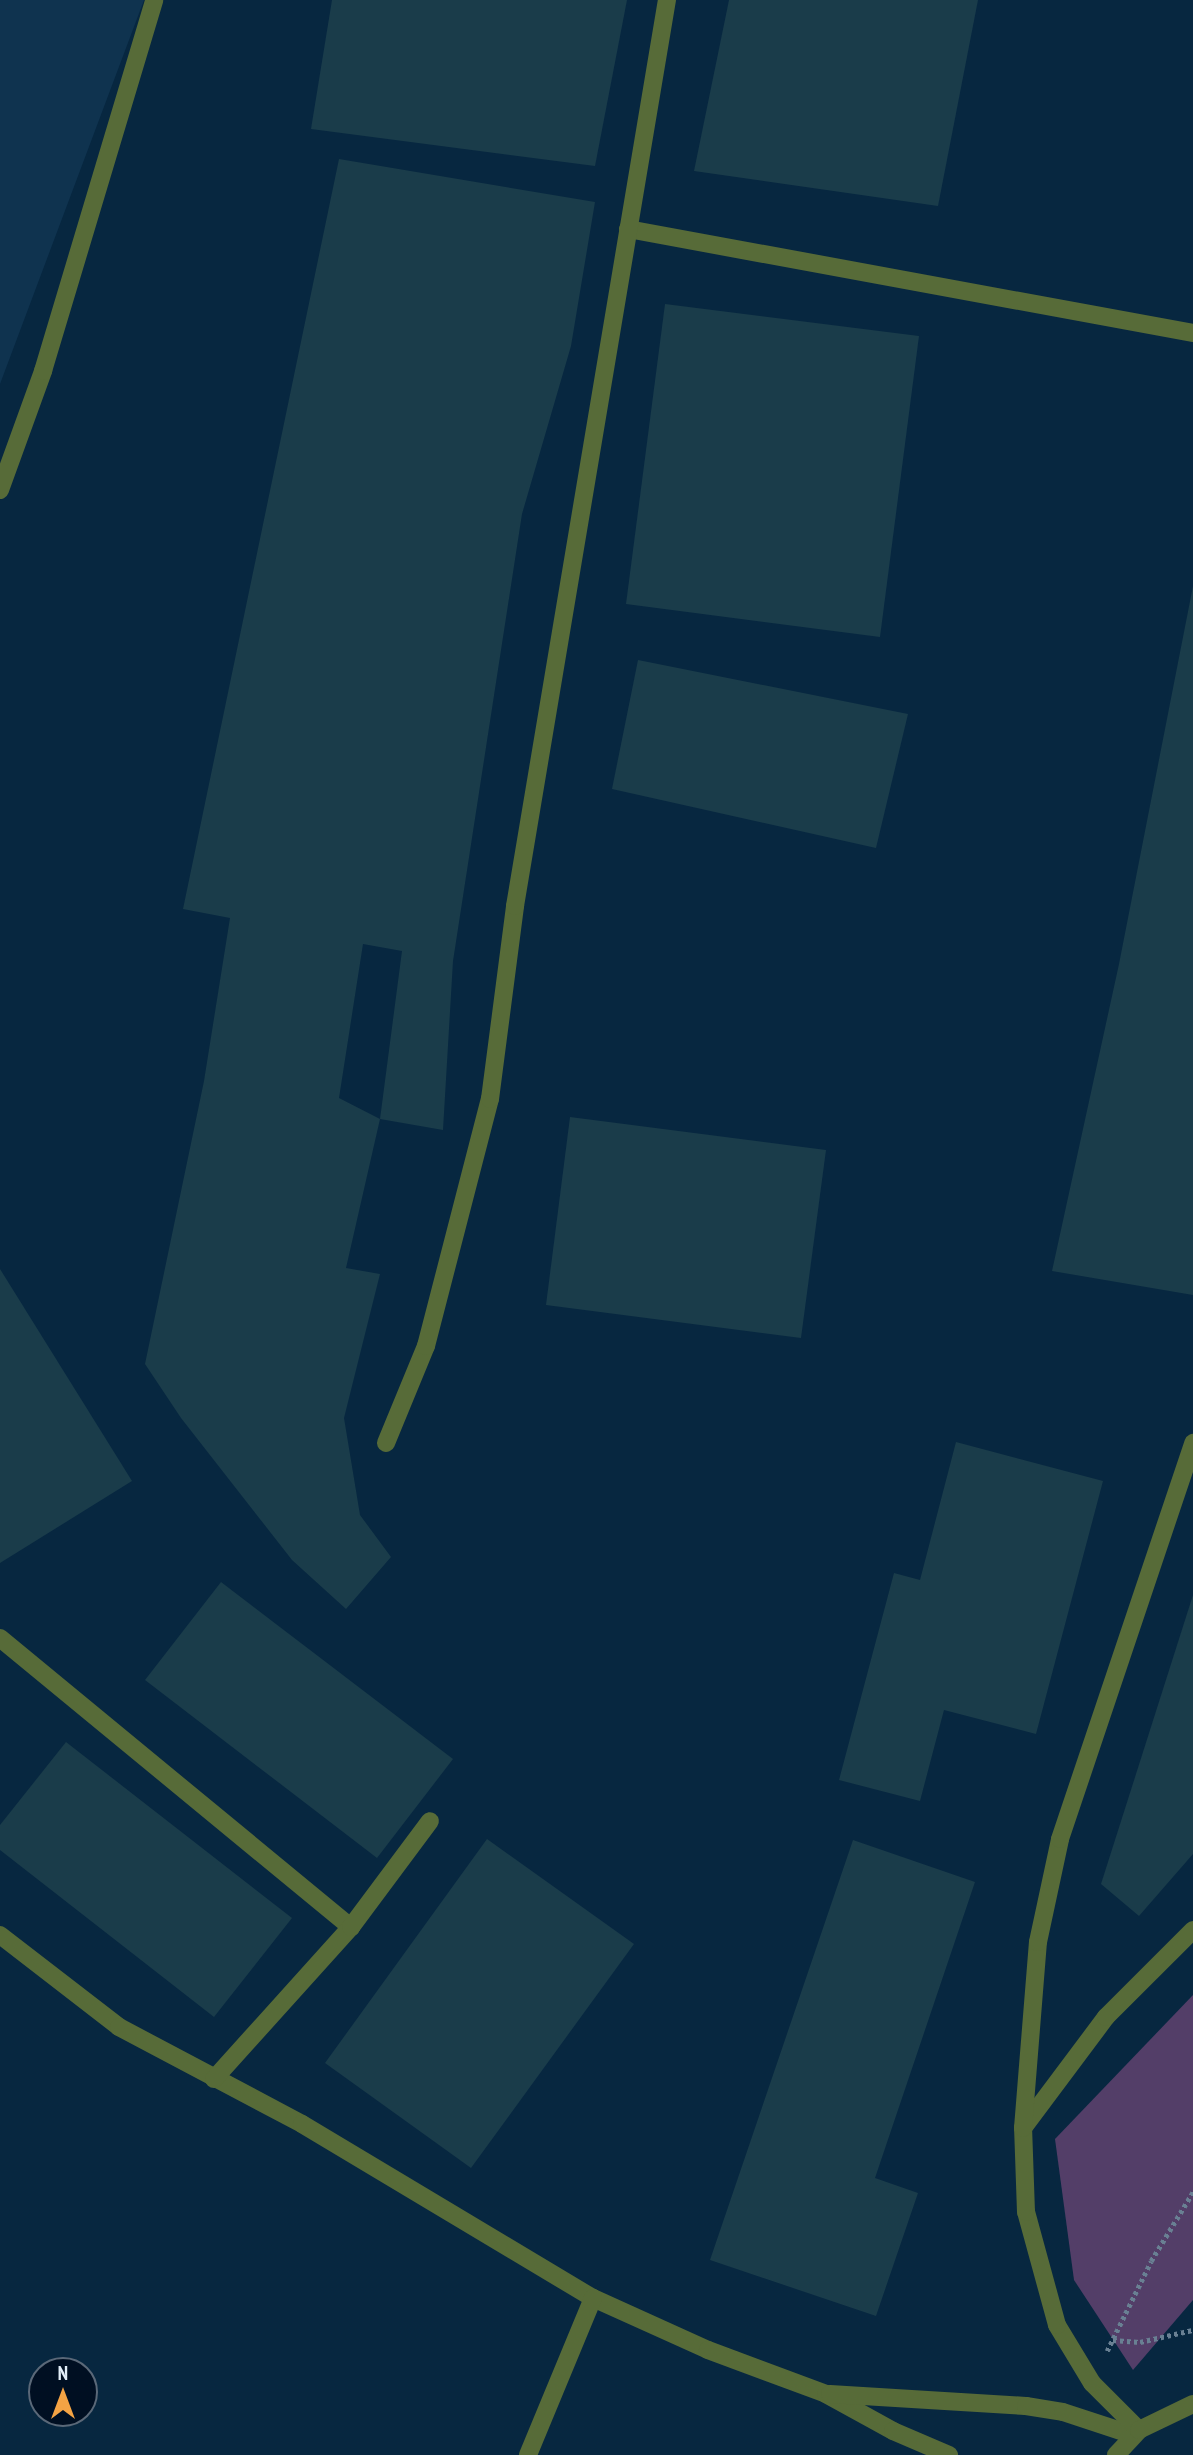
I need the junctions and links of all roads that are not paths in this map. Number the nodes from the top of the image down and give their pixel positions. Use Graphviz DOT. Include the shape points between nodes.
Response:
graph roads {
  1 [pos="155,0"];
  2 [pos="667,0"];
  3 [pos="628,229"];
  4 [pos="1193,333"];
  5 [pos="0,490"];
  6 [pos="386,1443"];
  7 [pos="1193,1443"];
  8 [pos="1186,1489"];
  9 [pos="0,1638"];
  10 [pos="430,1821"];
  11 [pos="351,1927"];
  12 [pos="1193,1930"];
  13 [pos="0,1935"];
  14 [pos="214,2079"];
  15 [pos="1023,2128"];
  16 [pos="593,2298"];
  17 [pos="825,2394"];
  18 [pos="1192,2404"];
  19 [pos="1136,2433"];
  20 [pos="528,2455"];
  21 [pos="949,2455"];
  22 [pos="1116,2455"];
  1 -- 5 [label="street" via="43,371"];
  2 -- 3 [label="street"];
  3 -- 4 [label="street"];
  3 -- 6 [label="street" via="515,906 489,1098 426,1346"];
  7 -- 8 [label="street"];
  8 -- 15 [label="street" via="1060,1839 1038,1942"];
  9 -- 11 [label="street"];
  10 -- 11 [label="street"];
  11 -- 14 [label="street"];
  12 -- 15 [label="street" via="1106,2017"];
  13 -- 14 [label="street" via="119,2028"];
  14 -- 16 [label="street" via="302,2124"];
  15 -- 19 [label="street" via="1023,2180 1034,2253 1057,2325 1092,2383"];
  16 -- 17 [label="street" via="708,2350"];
  16 -- 20 [label="street"];
  17 -- 19 [label="street" via="1026,2406"];
  17 -- 21 [label="street"];
  18 -- 19 [label="street"];
  19 -- 22 [label="street"];
}
